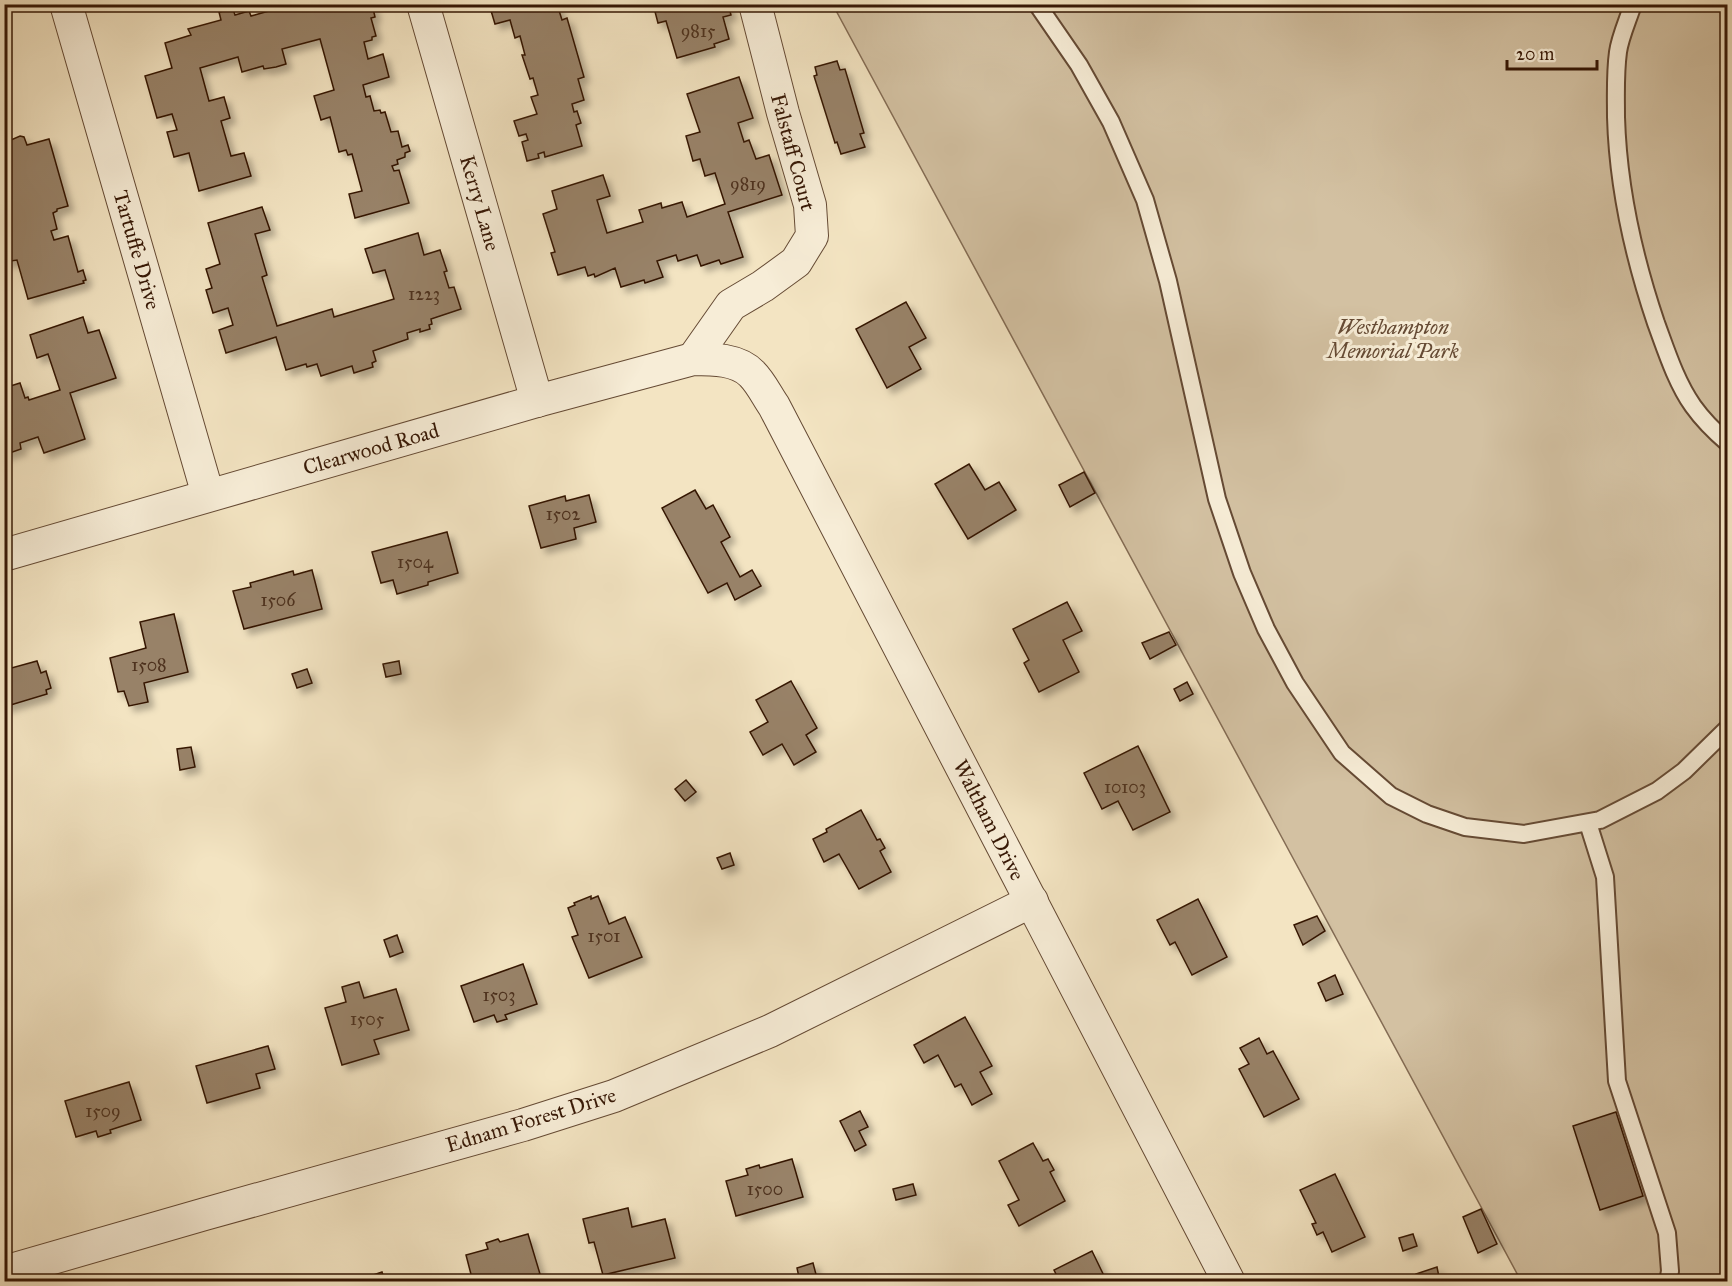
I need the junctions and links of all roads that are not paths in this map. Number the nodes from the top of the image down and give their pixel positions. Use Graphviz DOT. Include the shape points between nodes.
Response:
graph roads {
  1 [pos="66,4"];
  2 [pos="423,4"];
  3 [pos="755,4"];
  4 [pos="1037,4"];
  5 [pos="1633,4"];
  6 [pos="693,359"];
  7 [pos="740,365"];
  8 [pos="537,402"];
  9 [pos="1728,443"];
  10 [pos="208,495"];
  11 [pos="4,555"];
  12 [pos="1728,728"];
  13 [pos="1588,823"];
  14 [pos="1032,901"];
  15 [pos="4,1272"];
  16 [pos="1229,1281"];
  17 [pos="1668,1281"];
  1 -- 10 [label="street, Tartuffe Drive"];
  2 -- 8 [label="street, Kerry Lane"];
  3 -- 6 [label="street, Falstaff Court" via="810,205 812,236 796,262 731,305"];
  4 -- 13 [label="lane" via="1079,64 1111,122 1145,200 1168,281 1217,499 1242,573 1301,692 1342,753 1391,796 1427,814 1465,826 1524,834"];
  5 -- 9 [label="lane" via="1618,51 1616,92 1617,142 1629,232 1664,347 1683,388 1693,406"];
  6 -- 7 [label="street, Clearwood Road" via="715,358"];
  6 -- 8 [label="street, Clearwood Road"];
  7 -- 14 [label="street, Waltham Drive" via="752,374 774,406"];
  8 -- 10 [label="street, Clearwood Road"];
  10 -- 11 [label="street, Clearwood Road"];
  12 -- 13 [label="lane" via="1657,791"];
  13 -- 17 [label="lane" via="1605,878 1617,1081 1667,1233"];
  14 -- 15 [label="street, Ednam Forest Drive" via="770,1031 614,1096"];
  14 -- 16 [label="street, Waltham Drive"];
}
